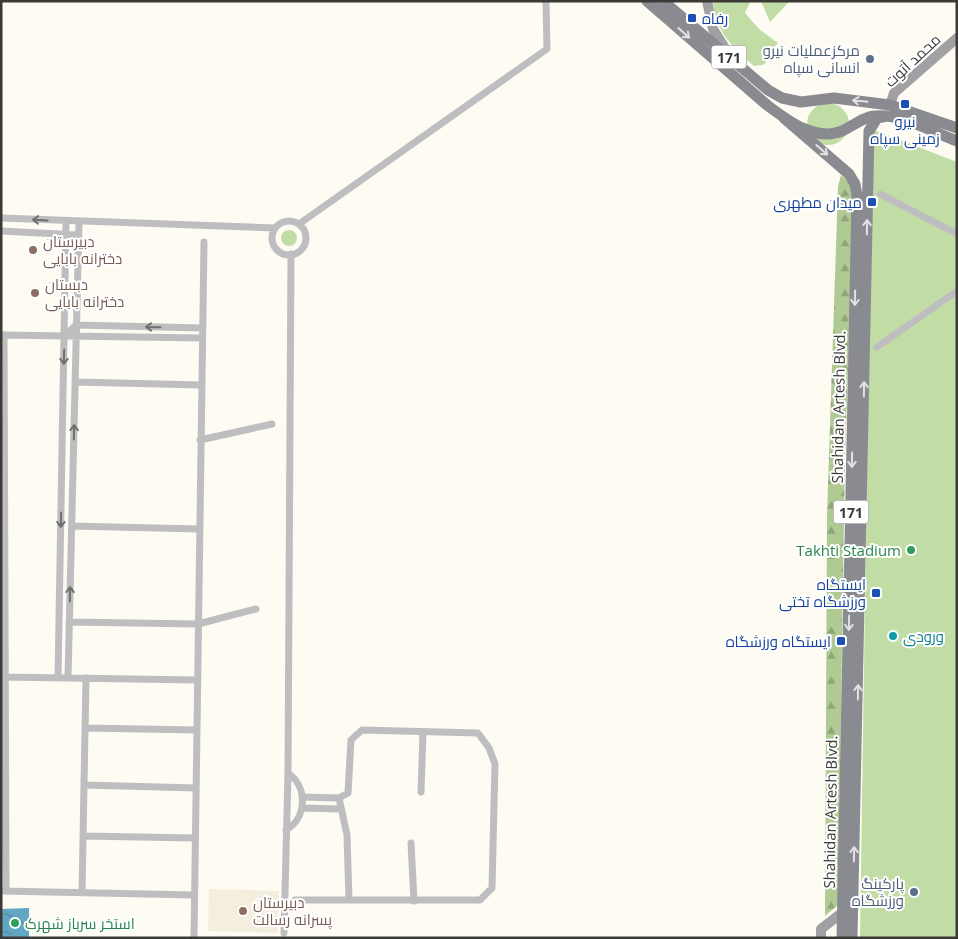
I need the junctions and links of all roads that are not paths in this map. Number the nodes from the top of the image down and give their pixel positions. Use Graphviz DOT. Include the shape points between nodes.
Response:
graph roads {
  1 [pos="546,1"];
  2 [pos="647,1"];
  3 [pos="663,1"];
  4 [pos="707,1"];
  5 [pos="957,38"];
  6 [pos="732,60"];
  7 [pos="888,110"];
  8 [pos="784,118"];
  9 [pos="957,128"];
  10 [pos="957,141"];
  11 [pos="880,194"];
  12 [pos="1,218"];
  13 [pos="66,221"];
  14 [pos="79,222"];
  15 [pos="299,224"];
  16 [pos="275,228"];
  17 [pos="1,231"];
  18 [pos="66,234"];
  19 [pos="957,234"];
  20 [pos="78,235"];
  21 [pos="204,242"];
  22 [pos="291,254"];
  23 [pos="957,292"];
  24 [pos="76,325"];
  25 [pos="202,328"];
  26 [pos="2,335"];
  27 [pos="64,336"];
  28 [pos="76,336"];
  29 [pos="202,338"];
  30 [pos="877,347"];
  31 [pos="75,382"];
  32 [pos="201,385"];
  33 [pos="272,424"];
  34 [pos="200,440"];
  35 [pos="72,526"];
  36 [pos="199,529"];
  37 [pos="256,609"];
  38 [pos="70,622"];
  39 [pos="198,624"];
  40 [pos="3,677"];
  41 [pos="58,678"];
  42 [pos="68,678"];
  43 [pos="86,678"];
  44 [pos="197,680"];
  45 [pos="85,728"];
  46 [pos="196,730"];
  47 [pos="423,732"];
  48 [pos="288,773"];
  49 [pos="84,785"];
  50 [pos="196,788"];
  51 [pos="421,792"];
  52 [pos="302,797"];
  53 [pos="339,798"];
  54 [pos="302,808"];
  55 [pos="340,809"];
  56 [pos="286,830"];
  57 [pos="83,836"];
  58 [pos="195,838"];
  59 [pos="411,843"];
  60 [pos="4,891"];
  61 [pos="82,893"];
  62 [pos="194,895"];
  63 [pos="295,900"];
  64 [pos="349,900"];
  65 [pos="414,900"];
  66 [pos="843,912"];
  67 [pos="284,933"];
  68 [pos="194,938"];
  69 [pos="821,938"];
  70 [pos="842,938"];
  71 [pos="852,938"];
  1 -- 15 [label="street" via="547,49"];
  2 -- 8 [label="main road, 171, one-way"];
  3 -- 6 [label="main road, 171"];
  4 -- 6 [label="street" via="713,29"];
  5 -- 7 [label="street, محمد آتوت" via="894,93"];
  7 -- 6 [label="main road, 171, one-way" via="834,98 801,102 782,98"];
  7 -- 8 [label="main road, 171" via="838,133 810,132"];
  7 -- 9 [label="main road"];
  7 -- 10 [label="main road"];
  71 -- 7 [label="main road, Shahidan Artesh Blvd. / 171, one-way" via="869,131 877,118"];
  8 -- 66 [label="main road, Shahidan Artesh Blvd. / 171, one-way" via="849,174 857,195"];
  11 -- 19 [label="street"];
  13 -- 12 [label="street, one-way"];
  13 -- 14 [label="street"];
  13 -- 18 [label="street"];
  14 -- 16 [label="street"];
  14 -- 20 [label="street"];
  15 -- 16 [label="street" via="284,222"];
  15 -- 22 [label="street" via="306,239 301,249"];
  16 -- 22 [label="street" via="274,244 281,252"];
  17 -- 18 [label="street"];
  18 -- 20 [label="street"];
  18 -- 27 [label="street"];
  20 -- 24 [label="street"];
  21 -- 25 [label="street"];
  22 -- 48 [label="street"];
  23 -- 30 [label="street"];
  25 -- 24 [label="street, one-way"];
  24 -- 27 [label="street"];
  24 -- 28 [label="street"];
  25 -- 29 [label="street"];
  26 -- 27 [label="street"];
  26 -- 40 [label="street"];
  27 -- 28 [label="street"];
  27 -- 41 [label="street, one-way"];
  28 -- 29 [label="street"];
  28 -- 31 [label="street"];
  29 -- 32 [label="street"];
  31 -- 32 [label="street"];
  35 -- 31 [label="street, one-way"];
  32 -- 34 [label="street"];
  33 -- 34 [label="street"];
  34 -- 36 [label="street"];
  35 -- 36 [label="street"];
  38 -- 35 [label="street, one-way"];
  36 -- 39 [label="street"];
  37 -- 39 [label="street"];
  38 -- 39 [label="street"];
  38 -- 42 [label="street"];
  39 -- 44 [label="street"];
  40 -- 41 [label="street"];
  40 -- 60 [label="street"];
  41 -- 42 [label="street"];
  42 -- 43 [label="street"];
  43 -- 44 [label="street"];
  43 -- 45 [label="street"];
  44 -- 46 [label="street"];
  45 -- 46 [label="street"];
  45 -- 49 [label="street"];
  46 -- 50 [label="street"];
  47 -- 51 [label="street"];
  47 -- 53 [label="street" via="362,730 351,740 348,793"];
  47 -- 65 [label="street" via="478,733 489,748 495,764 494,868 492,888 480,900"];
  48 -- 52 [label="street" via="294,778"];
  48 -- 56 [label="street"];
  49 -- 50 [label="street"];
  49 -- 57 [label="street"];
  50 -- 58 [label="street"];
  52 -- 53 [label="street"];
  52 -- 54 [label="street"];
  53 -- 55 [label="street"];
  54 -- 55 [label="street"];
  54 -- 56 [label="street" via="295,825"];
  55 -- 64 [label="street" via="347,835"];
  56 -- 67 [label="street"];
  57 -- 58 [label="street"];
  57 -- 61 [label="street"];
  58 -- 62 [label="street"];
  59 -- 65 [label="street"];
  60 -- 61 [label="street"];
  61 -- 62 [label="street"];
  62 -- 68 [label="street"];
  63 -- 64 [label="street"];
  64 -- 65 [label="street"];
  66 -- 69 [label="street" via="821,929"];
  66 -- 70 [label="main road, Shahidan Artesh Blvd. / 171"];
}
